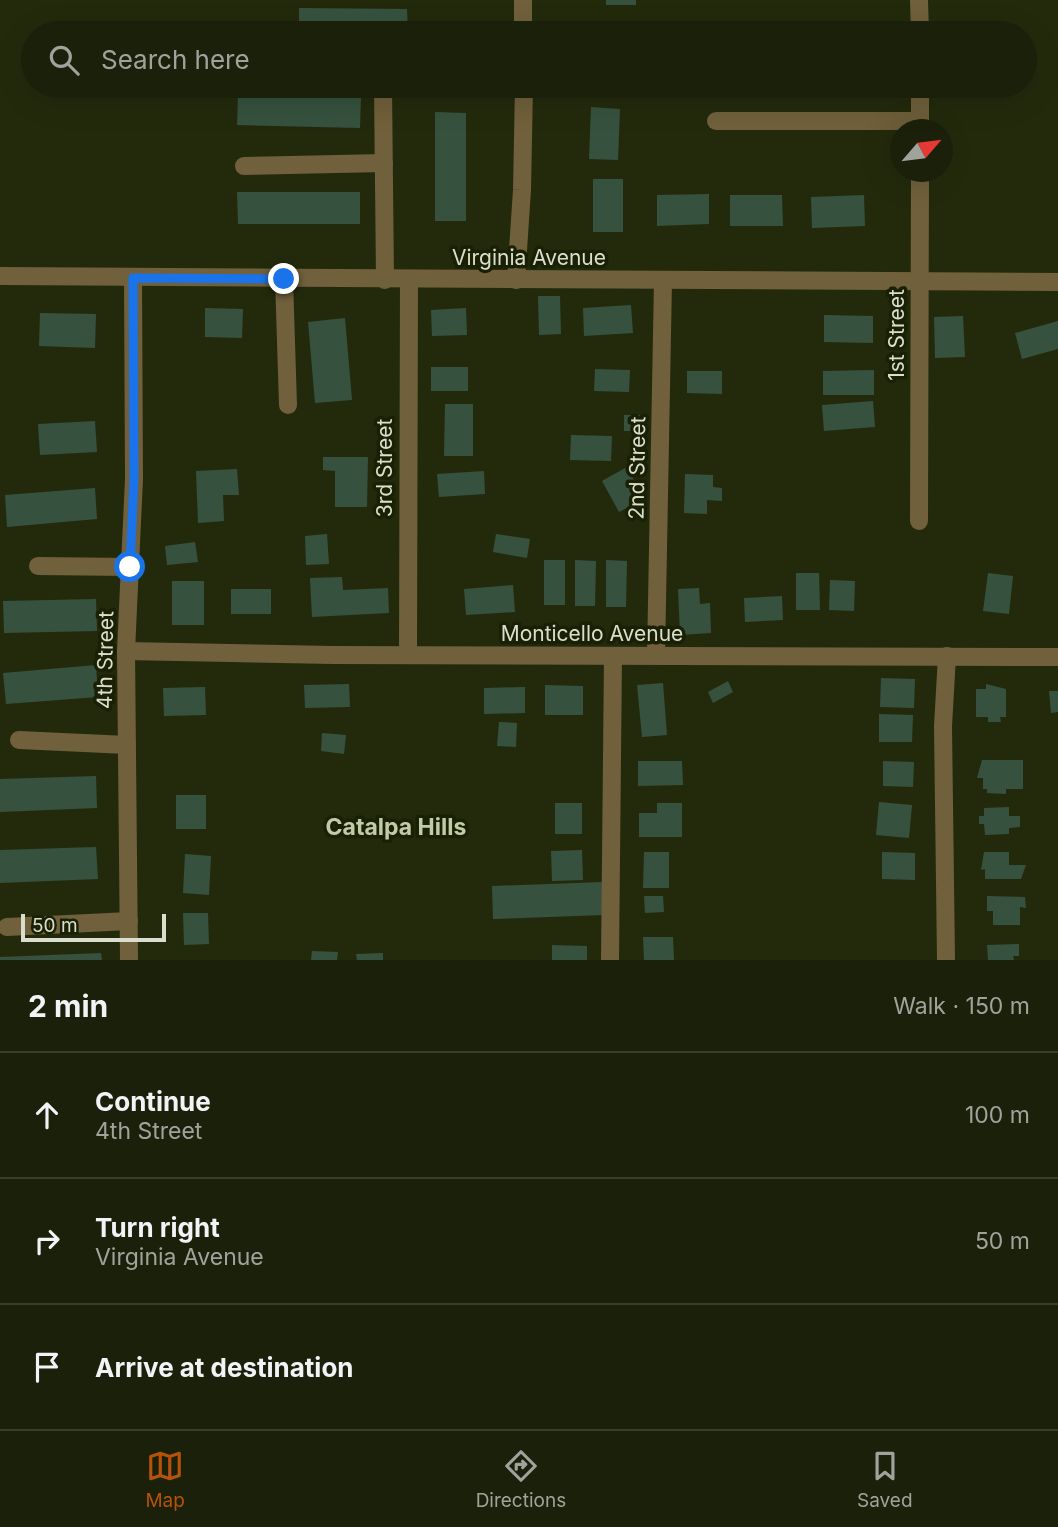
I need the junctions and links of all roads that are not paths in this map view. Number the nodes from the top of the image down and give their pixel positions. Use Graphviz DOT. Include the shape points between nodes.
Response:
graph roads {
  1 [pos="523,0"];
  2 [pos="919,0"];
  3 [pos="523,21"];
  4 [pos="920,21"];
  5 [pos="383,98"];
  6 [pos="524,98"];
  7 [pos="920,98"];
  8 [pos="920,119"];
  9 [pos="716,121"];
  10 [pos="890,124"];
  11 [pos="384,163"];
  12 [pos="244,166"];
  13 [pos="920,182"];
  14 [pos="0,276"];
  15 [pos="133,278"];
  16 [pos="284,279"];
  17 [pos="385,279"];
  18 [pos="409,280"];
  19 [pos="516,280"];
  20 [pos="663,280"];
  21 [pos="1058,282"];
  22 [pos="919,283"];
  23 [pos="288,405"];
  24 [pos="919,521"];
  25 [pos="38,566"];
  26 [pos="130,567"];
  27 [pos="126,651"];
  28 [pos="408,655"];
  29 [pos="613,656"];
  30 [pos="656,656"];
  31 [pos="947,656"];
  32 [pos="1058,657"];
  33 [pos="19,740"];
  34 [pos="127,745"];
  35 [pos="129,921"];
  36 [pos="7,927"];
  37 [pos="130,960"];
  38 [pos="610,960"];
  39 [pos="946,960"];
  1 -- 3 [label="street"];
  2 -- 4 [label="street"];
  5 -- 11 [label="street"];
  6 -- 19 [label="street"];
  7 -- 8 [label="street"];
  9 -- 10 [label="street"];
  11 -- 12 [label="street"];
  11 -- 17 [label="street"];
  13 -- 22 [label="street, 1st Street"];
  14 -- 15 [label="street, Virginia Avenue"];
  15 -- 16 [label="street, Virginia Avenue"];
  15 -- 26 [label="street, 4th Street"];
  16 -- 17 [label="street, Virginia Avenue"];
  16 -- 23 [label="street"];
  17 -- 18 [label="street, Virginia Avenue"];
  18 -- 19 [label="street, Virginia Avenue"];
  18 -- 28 [label="street, 3rd Street"];
  19 -- 20 [label="street, Virginia Avenue"];
  20 -- 22 [label="street, Virginia Avenue"];
  20 -- 30 [label="street, 2nd Street"];
  21 -- 22 [label="street, Virginia Avenue"];
  22 -- 24 [label="street, 1st Street"];
  25 -- 26 [label="street"];
  26 -- 27 [label="street, 4th Street"];
  27 -- 28 [label="street, Monticello Avenue"];
  27 -- 34 [label="street, 4th Street"];
  28 -- 29 [label="street, Monticello Avenue"];
  29 -- 30 [label="street, Monticello Avenue"];
  29 -- 38 [label="street"];
  30 -- 31 [label="street, Monticello Avenue"];
  31 -- 32 [label="street, Monticello Avenue"];
  31 -- 39 [label="street" via="943,726"];
  33 -- 34 [label="street"];
  34 -- 35 [label="street, 4th Street"];
  35 -- 36 [label="street"];
  35 -- 37 [label="street, 4th Street"];
}
